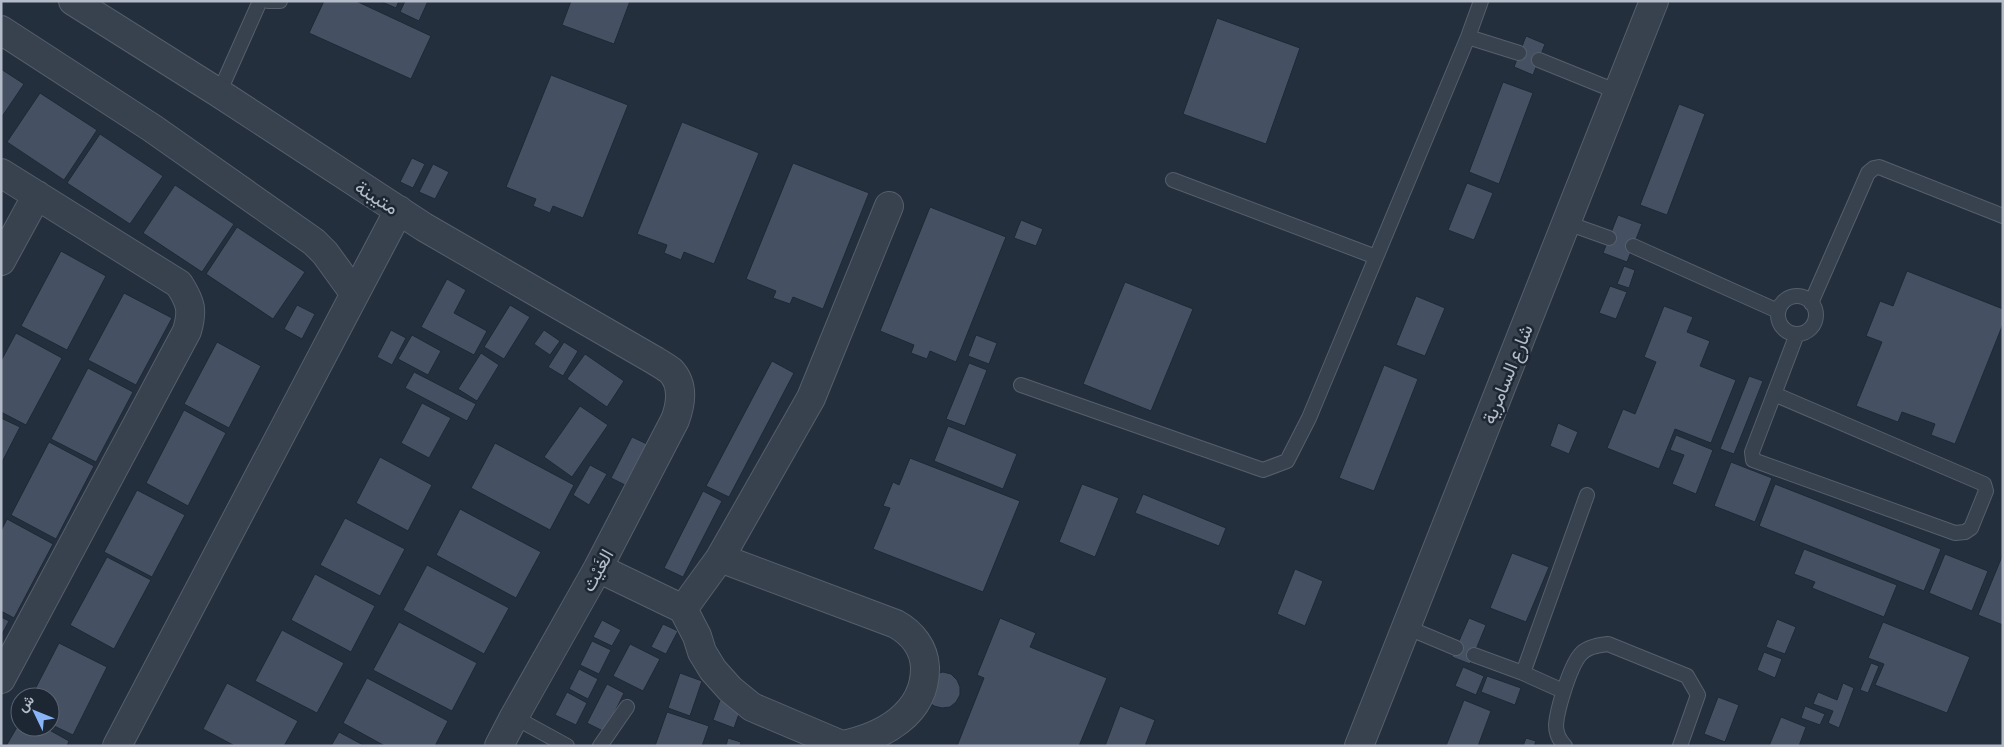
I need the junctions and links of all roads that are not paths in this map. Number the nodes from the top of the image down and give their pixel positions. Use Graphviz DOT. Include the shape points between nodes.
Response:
graph roads {
  1 [pos="73,1"];
  2 [pos="260,1"];
  3 [pos="268,1"];
  4 [pos="280,1"];
  5 [pos="1481,1"];
  6 [pos="1654,1"];
  7 [pos="1,30"];
  8 [pos="1468,37"];
  9 [pos="1520,54"];
  10 [pos="1539,60"];
  11 [pos="1618,92"];
  12 [pos="219,93"];
  13 [pos="1,173"];
  14 [pos="1173,180"];
  15 [pos="37,195"];
  16 [pos="889,206"];
  17 [pos="399,210"];
  18 [pos="2003,216"];
  19 [pos="1567,223"];
  20 [pos="1609,238"];
  21 [pos="1633,246"];
  22 [pos="1376,257"];
  23 [pos="1,261"];
  24 [pos="354,294"];
  25 [pos="1811,303"];
  26 [pos="1778,311"];
  27 [pos="1797,334"];
  28 [pos="1021,385"];
  29 [pos="680,389"];
  30 [pos="1774,394"];
  31 [pos="1587,495"];
  32 [pos="720,558"];
  33 [pos="598,568"];
  34 [pos="683,609"];
  35 [pos="1406,627"];
  36 [pos="1456,648"];
  37 [pos="1474,655"];
  38 [pos="1523,672"];
  39 [pos="1,679"];
  40 [pos="1563,691"];
  41 [pos="627,707"];
  42 [pos="514,717"];
  43 [pos="843,745"];
  44 [pos="117,746"];
  45 [pos="499,746"];
  46 [pos="567,746"];
  47 [pos="600,746"];
  48 [pos="1359,746"];
  49 [pos="1564,746"];
  50 [pos="1680,746"];
  1 -- 12 [label="street, متيبنة"];
  2 -- 12 [label="lane"];
  3 -- 4 [label="lane"];
  5 -- 8 [label="lane"];
  6 -- 11 [label="street, شارع السامرية"];
  7 -- 24 [label="street" via="152,128 314,242"];
  8 -- 9 [label="lane"];
  8 -- 22 [label="lane"];
  10 -- 11 [label="lane"];
  11 -- 19 [label="street, شارع السامرية"];
  12 -- 17 [label="street, متيبنة"];
  13 -- 15 [label="street"];
  14 -- 22 [label="lane"];
  15 -- 23 [label="street"];
  15 -- 39 [label="street" via="179,284 189,300 192,316 187,331"];
  16 -- 32 [label="street" via="811,398"];
  17 -- 24 [label="street"];
  17 -- 29 [label="street, متيبنة" via="654,360 671,371"];
  18 -- 25 [label="lane" via="1879,167 1874,168 1868,173"];
  19 -- 20 [label="lane"];
  19 -- 35 [label="street, شارع السامرية"];
  21 -- 26 [label="lane"];
  22 -- 28 [label="lane" via="1309,418 1287,461 1263,470"];
  24 -- 44 [label="street"];
  25 -- 26 [label="lane" via="1796,296 1788,298"];
  25 -- 27 [label="lane" via="1815,310 1812,326"];
  26 -- 27 [label="lane" via="1782,327"];
  27 -- 30 [label="lane"];
  29 -- 33 [label="street, الغَيْث" via="681,404 675,420"];
  30 -- 30 [label="lane" via="1752,452 1753,460 1955,533 1970,528 1986,491 1984,484"];
  31 -- 38 [label="lane"];
  32 -- 34 [label="street"];
  32 -- 43 [label="street" via="896,624 908,631 919,645 925,662 925,680 920,697 909,712 878,735"];
  33 -- 34 [label="street"];
  33 -- 42 [label="street, الغَيْث"];
  34 -- 43 [label="street" via="702,652 730,689 752,707"];
  35 -- 36 [label="lane"];
  35 -- 48 [label="street, شارع السامرية"];
  37 -- 38 [label="lane"];
  38 -- 40 [label="lane"];
  40 -- 49 [label="lane" via="1556,725 1559,740"];
  40 -- 50 [label="lane" via="1580,654 1595,645 1608,644 1687,676 1698,695"];
  41 -- 47 [label="lane"];
  42 -- 45 [label="street, الغَيْث"];
  42 -- 46 [label="lane"];
}
